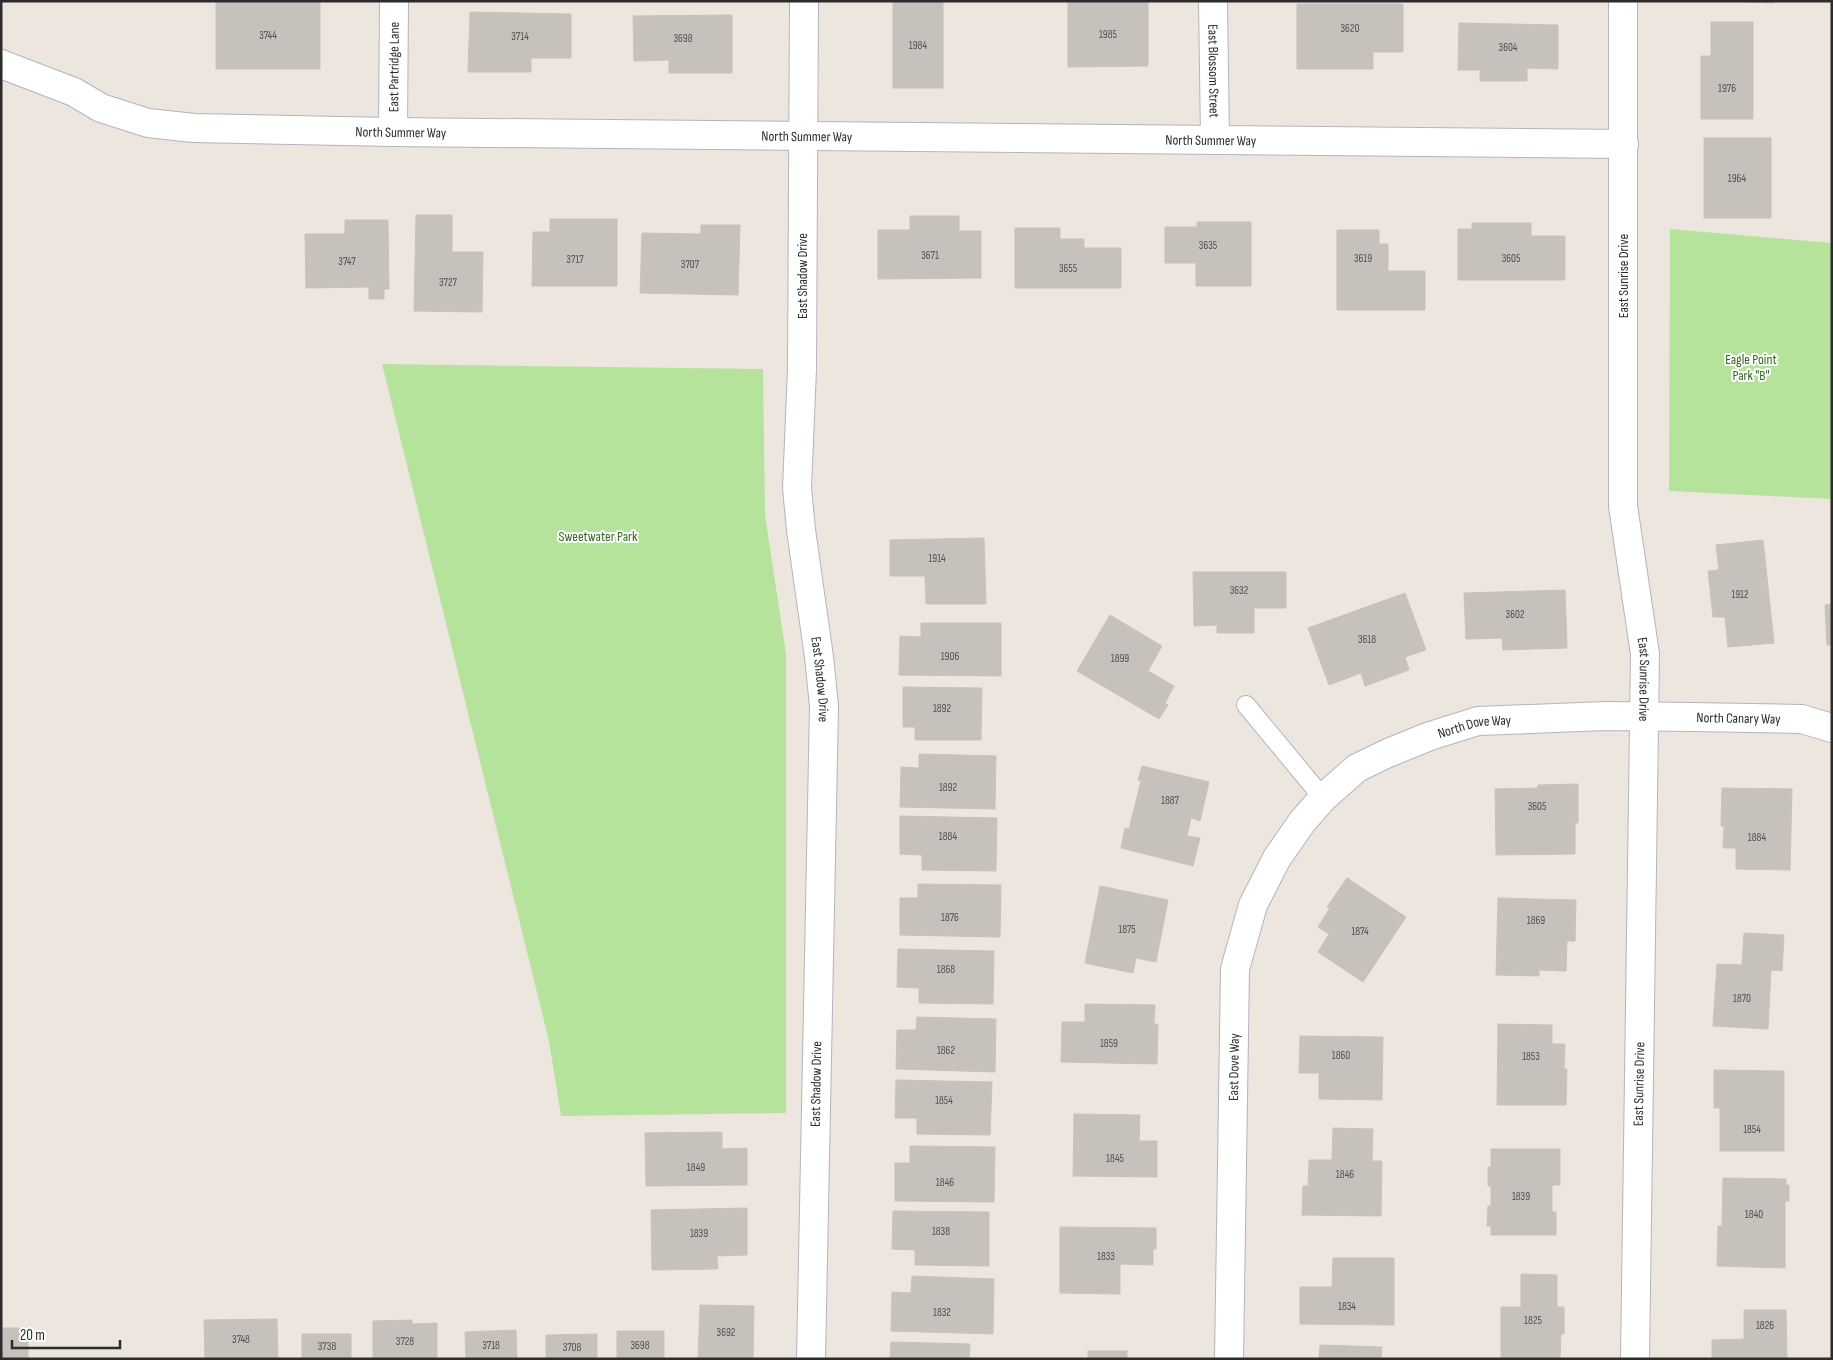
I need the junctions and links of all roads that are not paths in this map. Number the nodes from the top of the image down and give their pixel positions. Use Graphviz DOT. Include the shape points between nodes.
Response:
graph roads {
  1 [pos="394,1"];
  2 [pos="804,1"];
  3 [pos="1213,1"];
  4 [pos="1623,1"];
  5 [pos="1,64"];
  6 [pos="393,132"];
  7 [pos="804,135"];
  8 [pos="1215,140"];
  9 [pos="1624,144"];
  10 [pos="1246,705"];
  11 [pos="1644,716"];
  12 [pos="1832,728"];
  13 [pos="1323,798"];
  14 [pos="811,1359"];
  15 [pos="1229,1359"];
  16 [pos="1635,1359"];
  1 -- 6 [label="street, East Partridge Lane"];
  2 -- 7 [label="street, East Shadow Drive"];
  3 -- 8 [label="street, East Blossom Street"];
  4 -- 9 [label="street, East Sunrise Drive"];
  5 -- 6 [label="street, North Summer Way" via="74,92 101,108 148,123 194,128"];
  6 -- 7 [label="street, North Summer Way"];
  7 -- 8 [label="street, North Summer Way"];
  7 -- 14 [label="street, East Shadow Drive" via="802,369 797,488 824,706"];
  8 -- 9 [label="street, North Summer Way"];
  9 -- 11 [label="street, East Sunrise Drive" via="1623,506 1644,654"];
  10 -- 13 [label="lane"];
  11 -- 12 [label="street, North Canary Way" via="1802,720"];
  11 -- 13 [label="street, North Dove Way" via="1478,721 1388,753 1357,768"];
  11 -- 16 [label="street, East Sunrise Drive"];
  13 -- 15 [label="street, East Dove Way" via="1277,858 1253,905 1235,969"];
}
